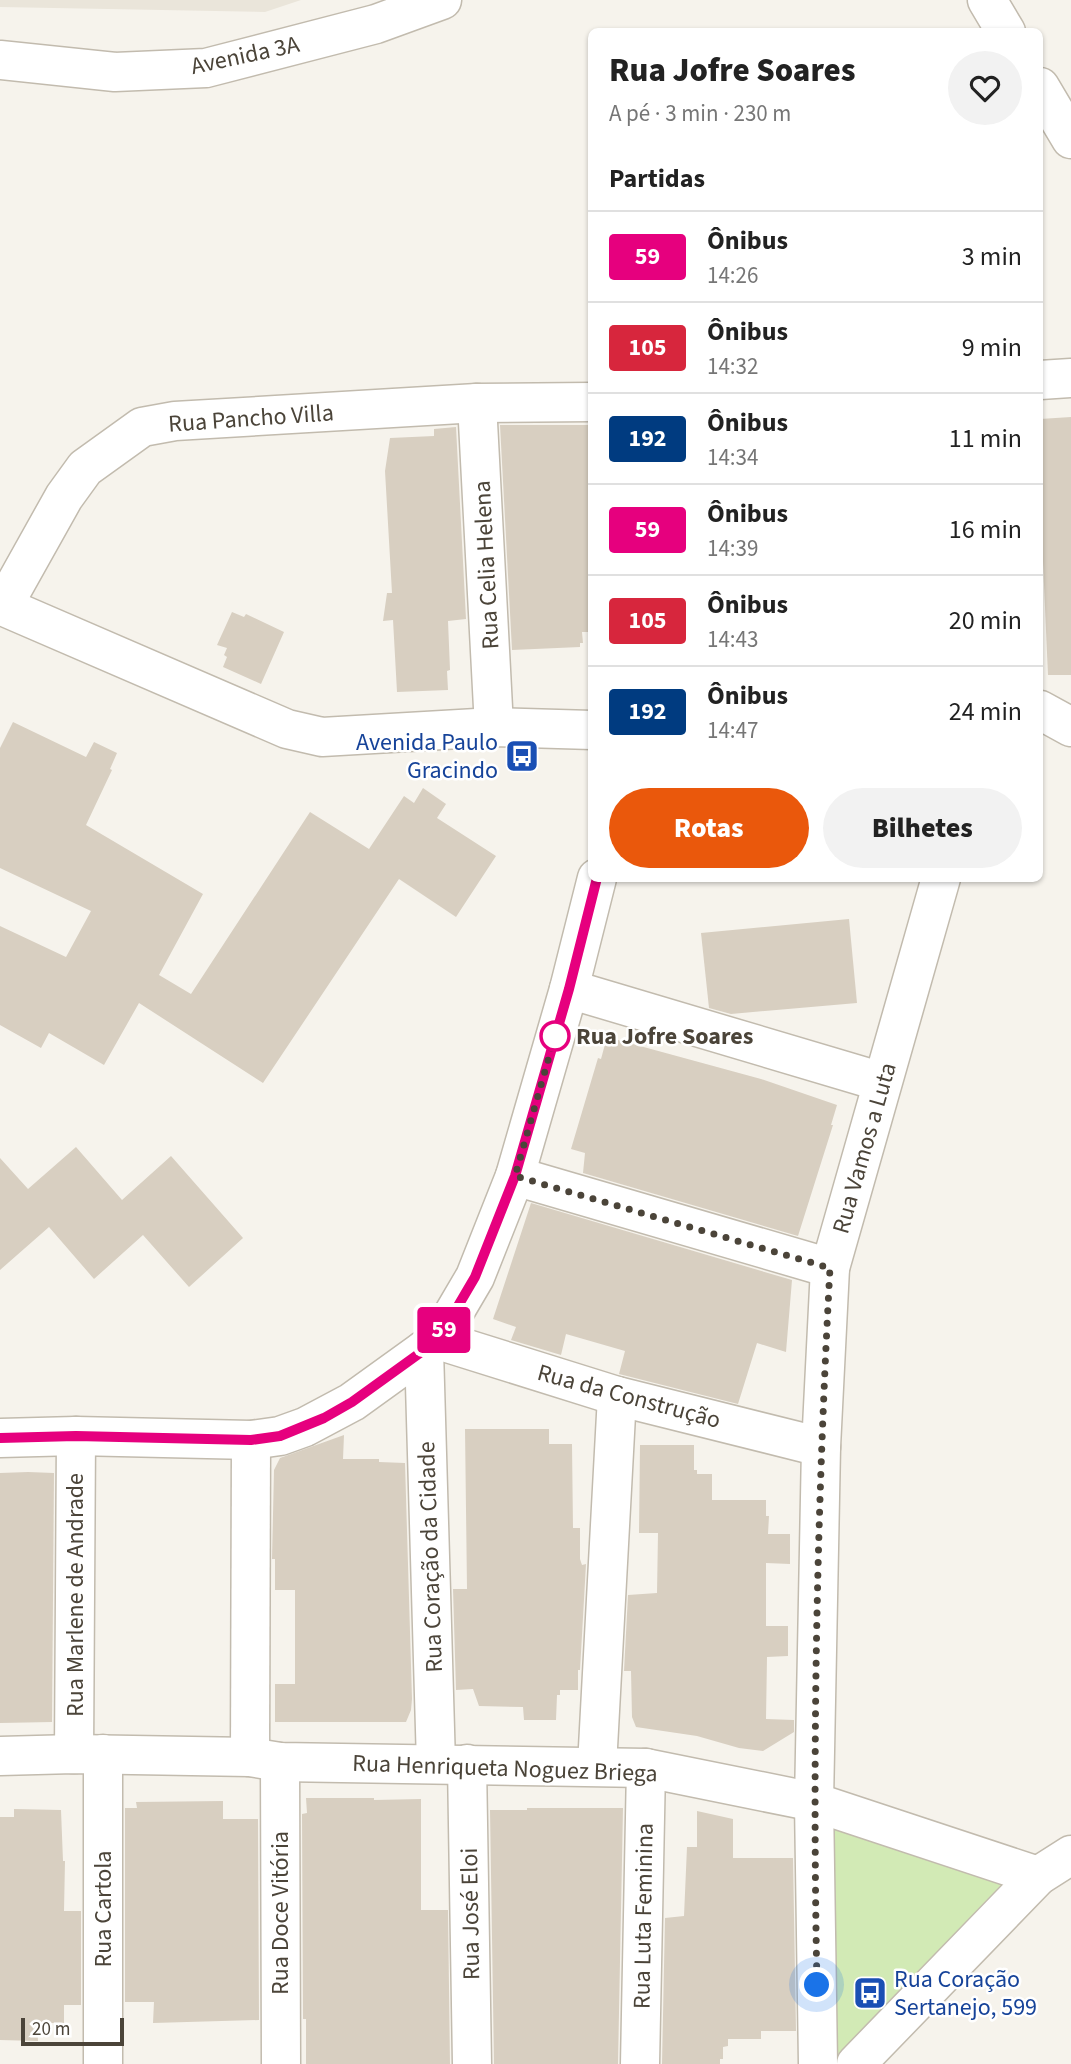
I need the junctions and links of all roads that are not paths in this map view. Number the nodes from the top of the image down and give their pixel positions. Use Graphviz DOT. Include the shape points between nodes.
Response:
graph roads {
  1 [pos="442,0"];
  2 [pos="987,0"];
  3 [pos="1004,28"];
  4 [pos="0,60"];
  5 [pos="1043,92"];
  6 [pos="1071,139"];
  7 [pos="1071,378"];
  8 [pos="1043,380"];
  9 [pos="588,402"];
  10 [pos="477,403"];
  11 [pos="1,606"];
  12 [pos="1071,706"];
  13 [pos="1043,709"];
  14 [pos="1043,711"];
  15 [pos="494,727"];
  16 [pos="1071,727"];
  17 [pos="588,730"];
  18 [pos="596,882"];
  19 [pos="940,882"];
  20 [pos="569,989"];
  21 [pos="882,1082"];
  22 [pos="515,1176"];
  23 [pos="830,1268"];
  24 [pos="431,1345"];
  25 [pos="617,1396"];
  26 [pos="76,1436"];
  27 [pos="0,1438"];
  28 [pos="251,1440"];
  29 [pos="821,1447"];
  30 [pos="88,1754"];
  31 [pos="0,1756"];
  32 [pos="265,1760"];
  33 [pos="452,1764"];
  34 [pos="597,1766"];
  35 [pos="646,1768"];
  36 [pos="814,1802"];
  37 [pos="1071,1855"];
  38 [pos="1038,1876"];
  39 [pos="103,2064"];
  40 [pos="281,2064"];
  41 [pos="472,2064"];
  42 [pos="640,2064"];
  43 [pos="818,2064"];
  44 [pos="856,2064"];
  1 -- 4 [label="street, Avenida 3A" via="376,24 206,68 116,72"];
  2 -- 3 [label="street"];
  5 -- 6 [label="street"];
  7 -- 8 [label="street"];
  9 -- 10 [label="street, Rua Pancho Villa"];
  10 -- 11 [label="street, Rua Pancho Villa" via="175,421 142,427 85,468"];
  10 -- 15 [label="street, Rua Celia Helena"];
  11 -- 15 [label="street" via="287,729 322,737"];
  12 -- 13 [label="street"];
  14 -- 16 [label="street"];
  15 -- 17 [label="street"];
  18 -- 20 [label="street"];
  19 -- 21 [label="street, Rua Vamos a Luta"];
  20 -- 21 [label="street"];
  20 -- 22 [label="street"];
  21 -- 23 [label="street, Rua Vamos a Luta"];
  22 -- 23 [label="street"];
  22 -- 24 [label="street" via="475,1277"];
  23 -- 29 [label="street, Rua Vamos a Luta"];
  24 -- 25 [label="street, Rua da Construção"];
  24 -- 28 [label="street" via="324,1418 280,1436"];
  24 -- 33 [label="street, Rua Coração da Cidade"];
  25 -- 29 [label="street, Rua da Construção"];
  25 -- 34 [label="street"];
  26 -- 27 [label="street"];
  26 -- 28 [label="street"];
  26 -- 30 [label="street, Rua Marlene de Andrade"];
  28 -- 32 [label="street, Rua Doce Vitória"];
  29 -- 36 [label="street, Rua Vamos a Luta"];
  30 -- 31 [label="street, Rua Henriqueta Noguez Briega"];
  30 -- 32 [label="street, Rua Henriqueta Noguez Briega"];
  30 -- 39 [label="street, Rua Cartola"];
  32 -- 33 [label="street, Rua Henriqueta Noguez Briega"];
  32 -- 40 [label="street, Rua Doce Vitória"];
  33 -- 34 [label="street, Rua Henriqueta Noguez Briega"];
  33 -- 41 [label="street, Rua José Eloi"];
  34 -- 35 [label="street, Rua Henriqueta Noguez Briega"];
  35 -- 36 [label="street, Rua Henriqueta Noguez Briega"];
  35 -- 42 [label="street, Rua Luta Feminina"];
  36 -- 38 [label="street, Rua Henriqueta Noguez Briega"];
  36 -- 43 [label="street, Rua Vamos a Luta"];
  37 -- 38 [label="street"];
  38 -- 44 [label="street"];
}
